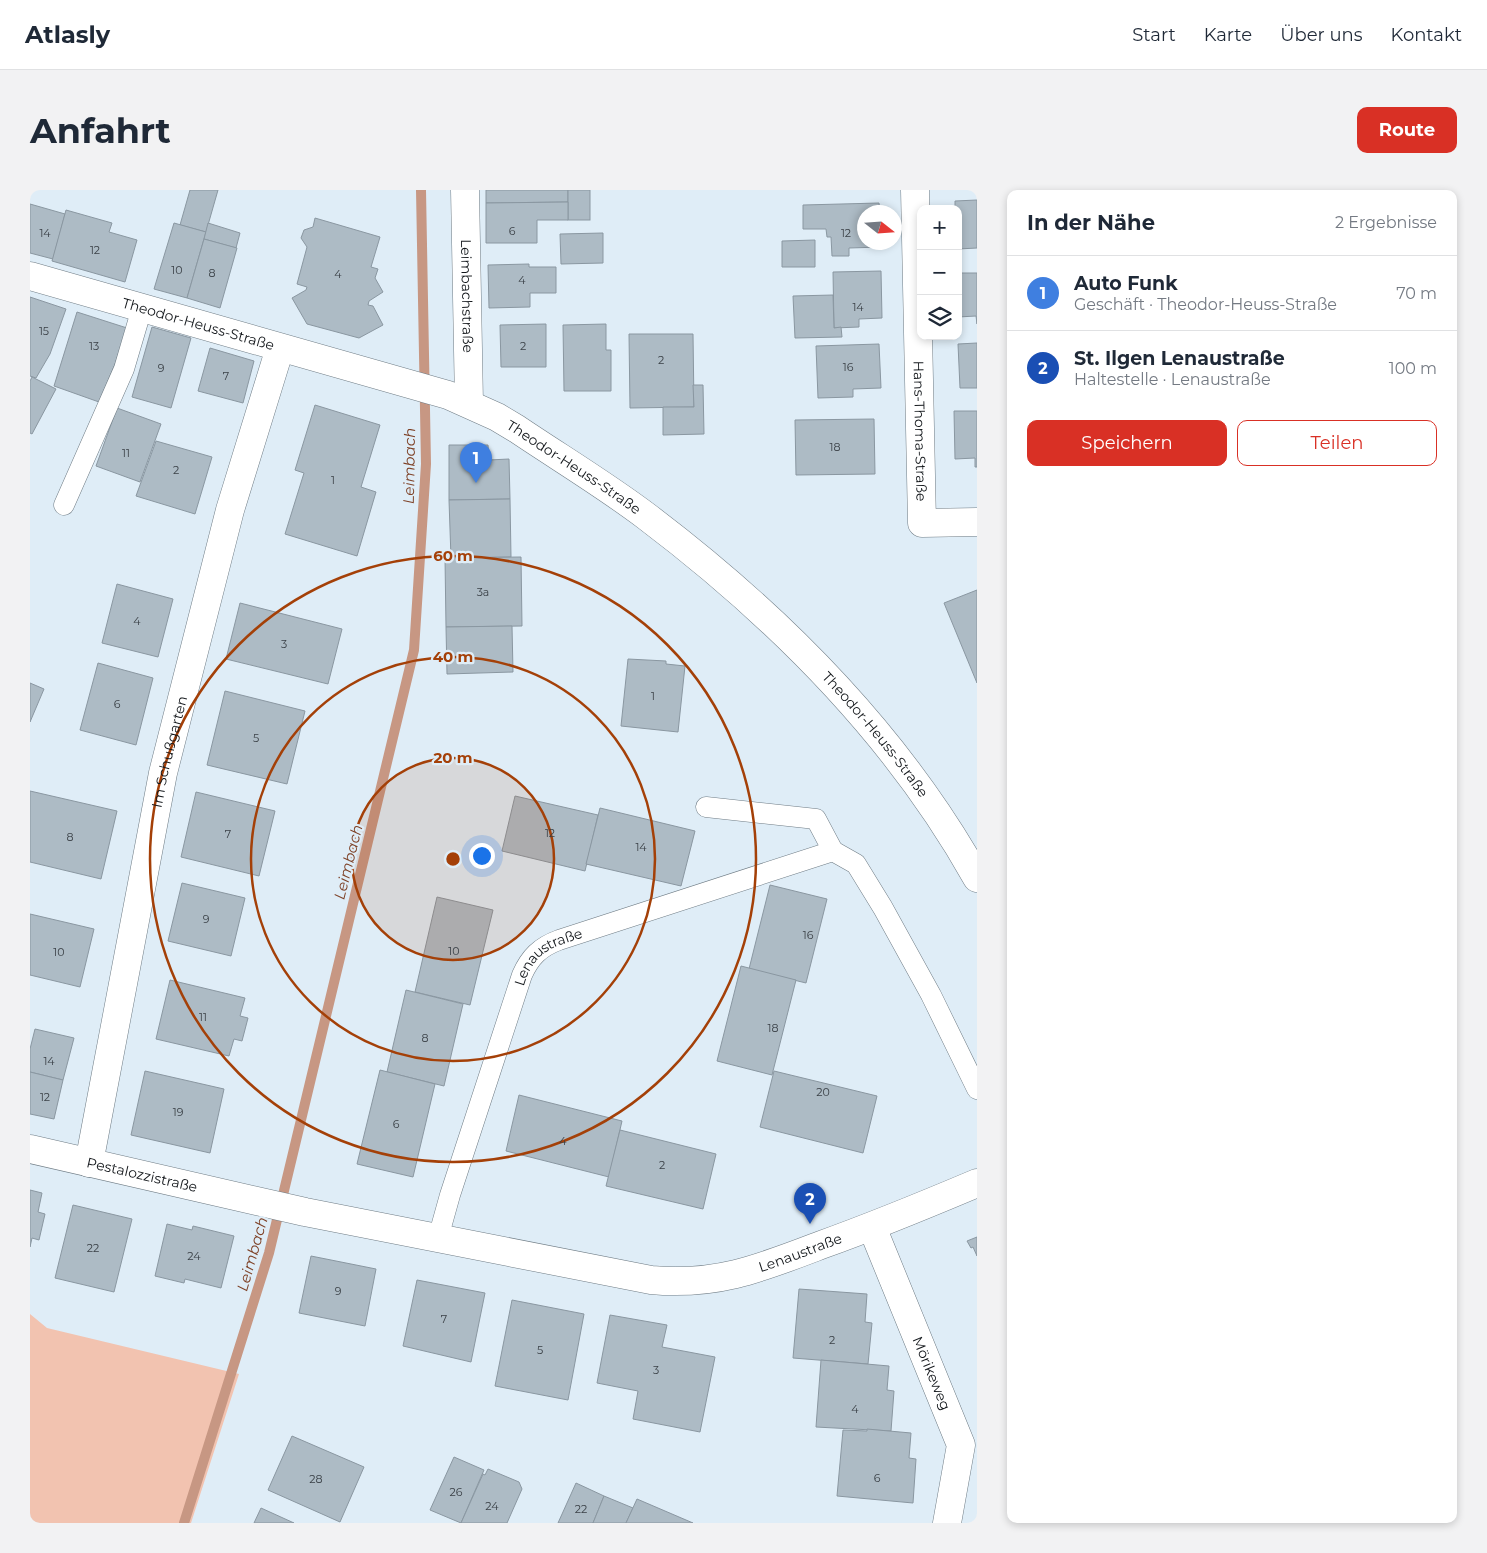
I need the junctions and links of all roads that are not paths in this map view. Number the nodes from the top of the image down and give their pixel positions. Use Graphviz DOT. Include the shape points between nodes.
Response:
graph roads {
  1 [pos="465,190"];
  2 [pos="915,190"];
  3 [pos="30,276"];
  4 [pos="142,308"];
  5 [pos="280,348"];
  6 [pos="468,403"];
  7 [pos="64,505"];
  8 [pos="977,522"];
  9 [pos="706,808"];
  10 [pos="833,850"];
  11 [pos="977,878"];
  12 [pos="977,1089"];
  13 [pos="30,1149"];
  14 [pos="89,1163"];
  15 [pos="977,1183"];
  16 [pos="253,1201"];
  17 [pos="872,1227"];
  18 [pos="438,1238"];
  19 [pos="947,1523"];
  1 -- 6 [label="street, Leimbachstraße"];
  2 -- 8 [label="street, Hans-Thoma-Straße" via="922,523"];
  3 -- 4 [label="street, Theodor-Heuss-Straße"];
  4 -- 5 [label="street, Theodor-Heuss-Straße"];
  4 -- 7 [label="lane" via="124,369"];
  5 -- 6 [label="street, Theodor-Heuss-Straße"];
  5 -- 14 [label="street, Im Schußgarten" via="230,510 163,773"];
  6 -- 11 [label="street, Theodor-Heuss-Straße" via="518,429 644,515 716,571 790,638 874,729 939,816"];
  9 -- 10 [label="lane" via="816,819"];
  10 -- 12 [label="lane" via="856,864 883,908 931,995"];
  10 -- 18 [label="lane, Lenaustraße" via="559,940 532,956 519,984"];
  13 -- 14 [label="street, Pestalozzistraße"];
  14 -- 16 [label="street, Pestalozzistraße"];
  15 -- 17 [label="street, Lenaustraße"];
  16 -- 18 [label="street, Lenaustraße"];
  17 -- 18 [label="street, Lenaustraße" via="740,1275 689,1281 651,1280"];
  17 -- 19 [label="street, Mörikeweg" via="961,1445"];
}
